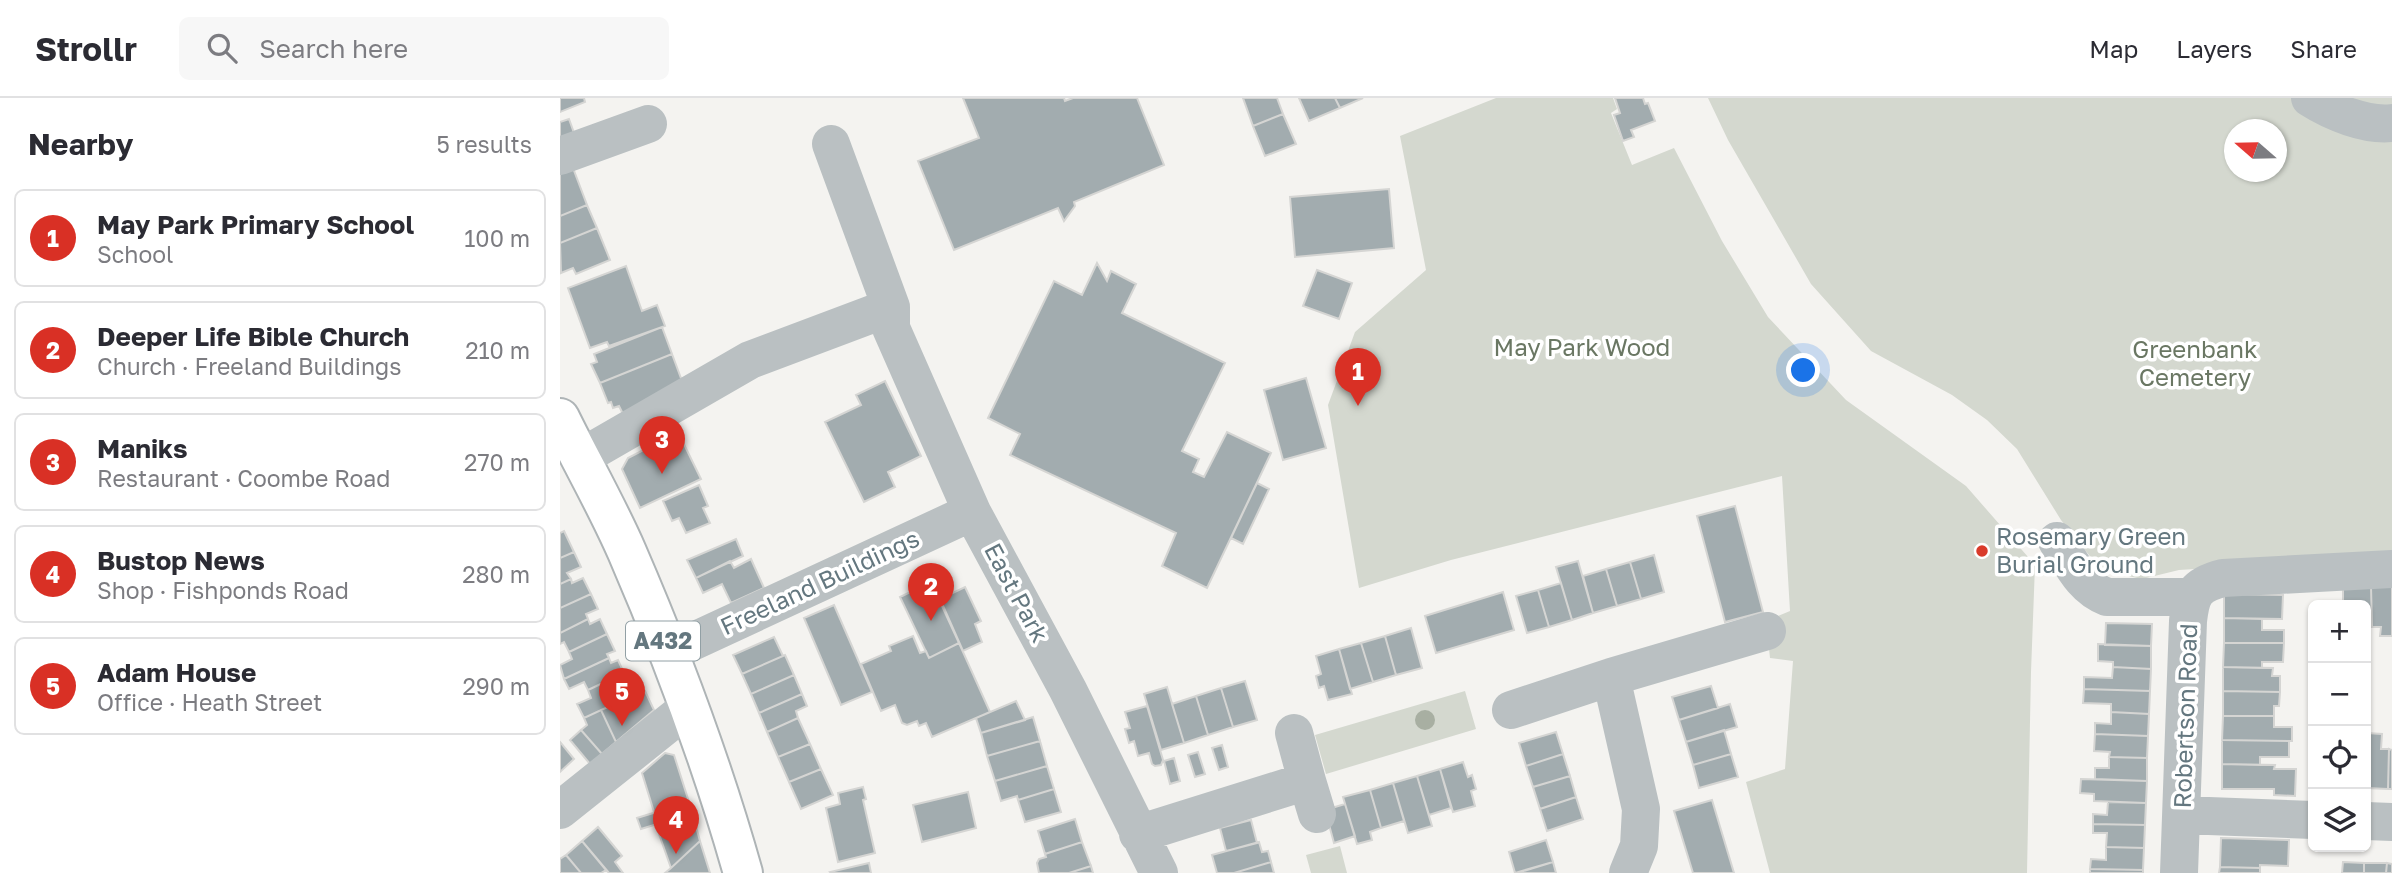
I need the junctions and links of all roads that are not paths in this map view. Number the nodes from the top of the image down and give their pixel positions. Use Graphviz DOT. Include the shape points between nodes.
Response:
graph roads {
  1 [pos="2310,98"];
  2 [pos="2392,123"];
  3 [pos="648,124"];
  4 [pos="831,144"];
  5 [pos="560,156"];
  6 [pos="891,307"];
  7 [pos="560,418"];
  8 [pos="580,458"];
  9 [pos="972,512"];
  10 [pos="2057,541"];
  11 [pos="2392,569"];
  12 [pos="2207,587"];
  13 [pos="1767,631"];
  14 [pos="668,653"];
  15 [pos="1611,677"];
  16 [pos="689,708"];
  17 [pos="1511,710"];
  18 [pos="1294,733"];
  19 [pos="560,810"];
  20 [pos="2182,815"];
  21 [pos="2308,820"];
  22 [pos="2371,821"];
  23 [pos="2392,822"];
  24 [pos="1138,834"];
  25 [pos="743,873"];
  26 [pos="1160,873"];
  27 [pos="1628,873"];
  28 [pos="2179,873"];
  1 -- 2 [label="street" via="2360,119"];
  3 -- 5 [label="street"];
  4 -- 6 [label="street, East Park"];
  6 -- 8 [label="street" via="750,360"];
  6 -- 9 [label="street, East Park" via="891,328"];
  7 -- 8 [label="main road, A432"];
  8 -- 14 [label="main road, A432" via="626,549"];
  9 -- 14 [label="street, Freeland Buildings"];
  9 -- 24 [label="street, East Park" via="1068,690"];
  10 -- 12 [label="street" via="2087,585 2107,597"];
  11 -- 12 [label="street"];
  12 -- 20 [label="street, Robertson Road" via="2189,621"];
  13 -- 15 [label="street"];
  14 -- 16 [label="main road, A432"];
  15 -- 17 [label="street"];
  15 -- 27 [label="street" via="1641,809 1639,846"];
  16 -- 19 [label="street"];
  16 -- 25 [label="main road, A432"];
  18 -- 24 [label="street" via="1312,797"];
  20 -- 21 [label="street"];
  20 -- 28 [label="street, Robertson Road"];
  22 -- 23 [label="street"];
  24 -- 26 [label="street, East Park"];
}
